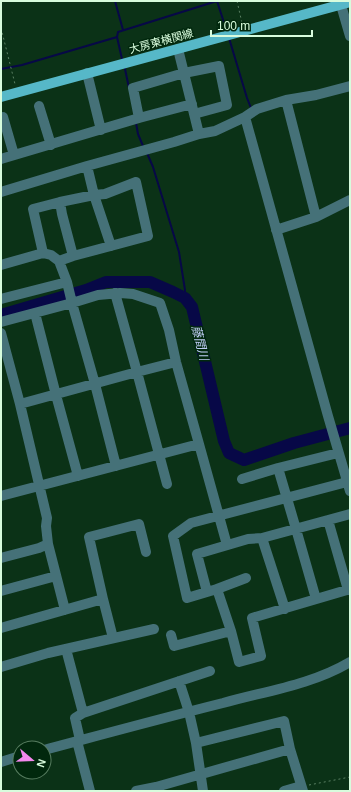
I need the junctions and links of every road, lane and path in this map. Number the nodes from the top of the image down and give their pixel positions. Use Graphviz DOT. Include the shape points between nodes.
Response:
graph roads {
  1 [pos="236,1"];
  2 [pos="345,4"];
  3 [pos="1,28"];
  4 [pos="244,31"];
  5 [pos="350,36"];
  6 [pos="178,49"];
  7 [pos="88,73"];
  8 [pos="184,73"];
  9 [pos="350,86"];
  10 [pos="17,93"];
  11 [pos="1,97"];
  12 [pos="287,103"];
  13 [pos="192,104"];
  14 [pos="39,106"];
  15 [pos="194,114"];
  16 [pos="245,117"];
  17 [pos="1,118"];
  18 [pos="139,118"];
  19 [pos="101,130"];
  20 [pos="199,134"];
  21 [pos="51,144"];
  22 [pos="14,155"];
  23 [pos="1,159"];
  24 [pos="87,166"];
  25 [pos="1,192"];
  26 [pos="94,195"];
  27 [pos="350,200"];
  28 [pos="60,202"];
  29 [pos="316,217"];
  30 [pos="276,230"];
  31 [pos="111,246"];
  32 [pos="43,253"];
  33 [pos="73,256"];
  34 [pos="59,261"];
  35 [pos="1,265"];
  36 [pos="66,282"];
  37 [pos="116,293"];
  38 [pos="1,298"];
  39 [pos="72,303"];
  40 [pos="34,313"];
  41 [pos="1,322"];
  42 [pos="1,333"];
  43 [pos="176,362"];
  44 [pos="137,372"];
  45 [pos="95,384"];
  46 [pos="56,395"];
  47 [pos="20,404"];
  48 [pos="199,444"];
  49 [pos="337,450"];
  50 [pos="158,455"];
  51 [pos="116,466"];
  52 [pos="278,468"];
  53 [pos="78,476"];
  54 [pos="242,479"];
  55 [pos="167,484"];
  56 [pos="40,486"];
  57 [pos="348,486"];
  58 [pos="1,496"];
  59 [pos="287,498"];
  60 [pos="350,514"];
  61 [pos="218,516"];
  62 [pos="328,520"];
  63 [pos="296,529"];
  64 [pos="262,538"];
  65 [pos="48,544"];
  66 [pos="227,545"];
  67 [pos="146,552"];
  68 [pos="1,558"];
  69 [pos="56,576"];
  70 [pos="246,578"];
  71 [pos="217,589"];
  72 [pos="349,589"];
  73 [pos="1,591"];
  74 [pos="207,592"];
  75 [pos="103,599"];
  76 [pos="316,599"];
  77 [pos="284,609"];
  78 [pos="65,610"];
  79 [pos="1,628"];
  80 [pos="154,629"];
  81 [pos="231,631"];
  82 [pos="171,635"];
  83 [pos="113,638"];
  84 [pos="66,649"];
  85 [pos="350,662"];
  86 [pos="1,667"];
  87 [pos="210,671"];
  88 [pos="179,681"];
  89 [pos="189,712"];
  90 [pos="83,713"];
  91 [pos="78,741"];
  92 [pos="196,743"];
  93 [pos="52,748"];
  94 [pos="290,749"];
  95 [pos="12,759"];
  96 [pos="1,762"];
  97 [pos="200,774"];
  98 [pos="350,777"];
  99 [pos="302,789"];
  100 [pos="90,791"];
  101 [pos="136,791"];
  102 [pos="203,791"];
  103 [pos="284,791"];
  1 -- 4 [label="path"];
  2 -- 4 [label="main road, 大房東横関線"];
  2 -- 5 [label="street"];
  3 -- 10 [label="path"];
  4 -- 6 [label="main road, 大房東横関線"];
  6 -- 7 [label="main road, 大房東横関線"];
  6 -- 8 [label="street"];
  7 -- 10 [label="main road, 大房東横関線"];
  7 -- 19 [label="street"];
  8 -- 13 [label="street"];
  8 -- 15 [label="street" via="219,66 227,104"];
  8 -- 18 [label="street" via="133,88"];
  9 -- 12 [label="street"];
  10 -- 11 [label="main road, 大房東横関線"];
  12 -- 16 [label="street" via="257,109"];
  12 -- 29 [label="street"];
  13 -- 15 [label="street"];
  13 -- 18 [label="street"];
  14 -- 21 [label="street"];
  15 -- 20 [label="street"];
  16 -- 20 [label="street" via="215,131"];
  16 -- 30 [label="street"];
  17 -- 22 [label="street" via="4,117"];
  18 -- 19 [label="street"];
  19 -- 21 [label="street"];
  20 -- 24 [label="street"];
  21 -- 22 [label="street"];
  22 -- 23 [label="street"];
  24 -- 25 [label="street"];
  24 -- 26 [label="street"];
  26 -- 28 [label="street"];
  26 -- 31 [label="street"];
  26 -- 31 [label="street" via="105,194 136,182 148,236"];
  27 -- 29 [label="street"];
  28 -- 32 [label="street" via="33,209"];
  28 -- 33 [label="street"];
  29 -- 30 [label="street"];
  30 -- 49 [label="street"];
  31 -- 33 [label="street"];
  32 -- 34 [label="street"];
  32 -- 35 [label="street"];
  33 -- 34 [label="street"];
  34 -- 36 [label="street"];
  36 -- 38 [label="street"];
  36 -- 39 [label="street"];
  37 -- 39 [label="street" via="98,295"];
  37 -- 43 [label="street" via="133,294 160,303"];
  37 -- 44 [label="street"];
  39 -- 40 [label="street"];
  39 -- 45 [label="street"];
  40 -- 41 [label="street"];
  40 -- 46 [label="street"];
  42 -- 47 [label="street"];
  43 -- 44 [label="street"];
  43 -- 48 [label="street"];
  44 -- 45 [label="street"];
  44 -- 50 [label="street"];
  45 -- 46 [label="street"];
  45 -- 51 [label="street"];
  46 -- 47 [label="street"];
  46 -- 53 [label="street"];
  47 -- 56 [label="street"];
  48 -- 50 [label="street"];
  48 -- 61 [label="street"];
  49 -- 52 [label="street"];
  49 -- 57 [label="street"];
  50 -- 51 [label="street"];
  50 -- 55 [label="street"];
  51 -- 53 [label="street"];
  52 -- 54 [label="street"];
  52 -- 59 [label="street"];
  53 -- 56 [label="street"];
  56 -- 58 [label="street"];
  56 -- 65 [label="street" via="47,518"];
  57 -- 59 [label="street"];
  59 -- 61 [label="street"];
  59 -- 63 [label="street"];
  60 -- 62 [label="street"];
  61 -- 66 [label="street"];
  61 -- 74 [label="street" via="191,523 173,536 187,598"];
  62 -- 63 [label="street"];
  62 -- 72 [label="street"];
  63 -- 64 [label="street"];
  63 -- 76 [label="street"];
  64 -- 66 [label="street"];
  64 -- 77 [label="street"];
  65 -- 68 [label="street"];
  65 -- 69 [label="street"];
  66 -- 74 [label="street" via="197,554"];
  67 -- 75 [label="street" via="140,524 89,537"];
  69 -- 73 [label="street"];
  69 -- 78 [label="street"];
  70 -- 71 [label="street"];
  71 -- 74 [label="street"];
  71 -- 81 [label="street"];
  72 -- 76 [label="street"];
  75 -- 78 [label="street"];
  75 -- 83 [label="street"];
  76 -- 77 [label="street"];
  77 -- 81 [label="street" via="252,618 261,656 239,662"];
  78 -- 79 [label="street"];
  80 -- 83 [label="street"];
  81 -- 82 [label="street" via="174,646"];
  83 -- 84 [label="street"];
  84 -- 86 [label="street"];
  84 -- 90 [label="street"];
  85 -- 89 [label="street" via="306,682"];
  87 -- 88 [label="street"];
  88 -- 89 [label="street"];
  88 -- 90 [label="street"];
  89 -- 91 [label="street"];
  89 -- 92 [label="street"];
  90 -- 91 [label="street" via="75,718"];
  91 -- 93 [label="street"];
  91 -- 100 [label="street"];
  92 -- 94 [label="street" via="284,721"];
  92 -- 97 [label="street"];
  94 -- 97 [label="street"];
  94 -- 99 [label="street"];
  95 -- 96 [label="street"];
  97 -- 101 [label="street"];
  97 -- 102 [label="street"];
  98 -- 99 [label="path"];
  99 -- 103 [label="street"];
}
